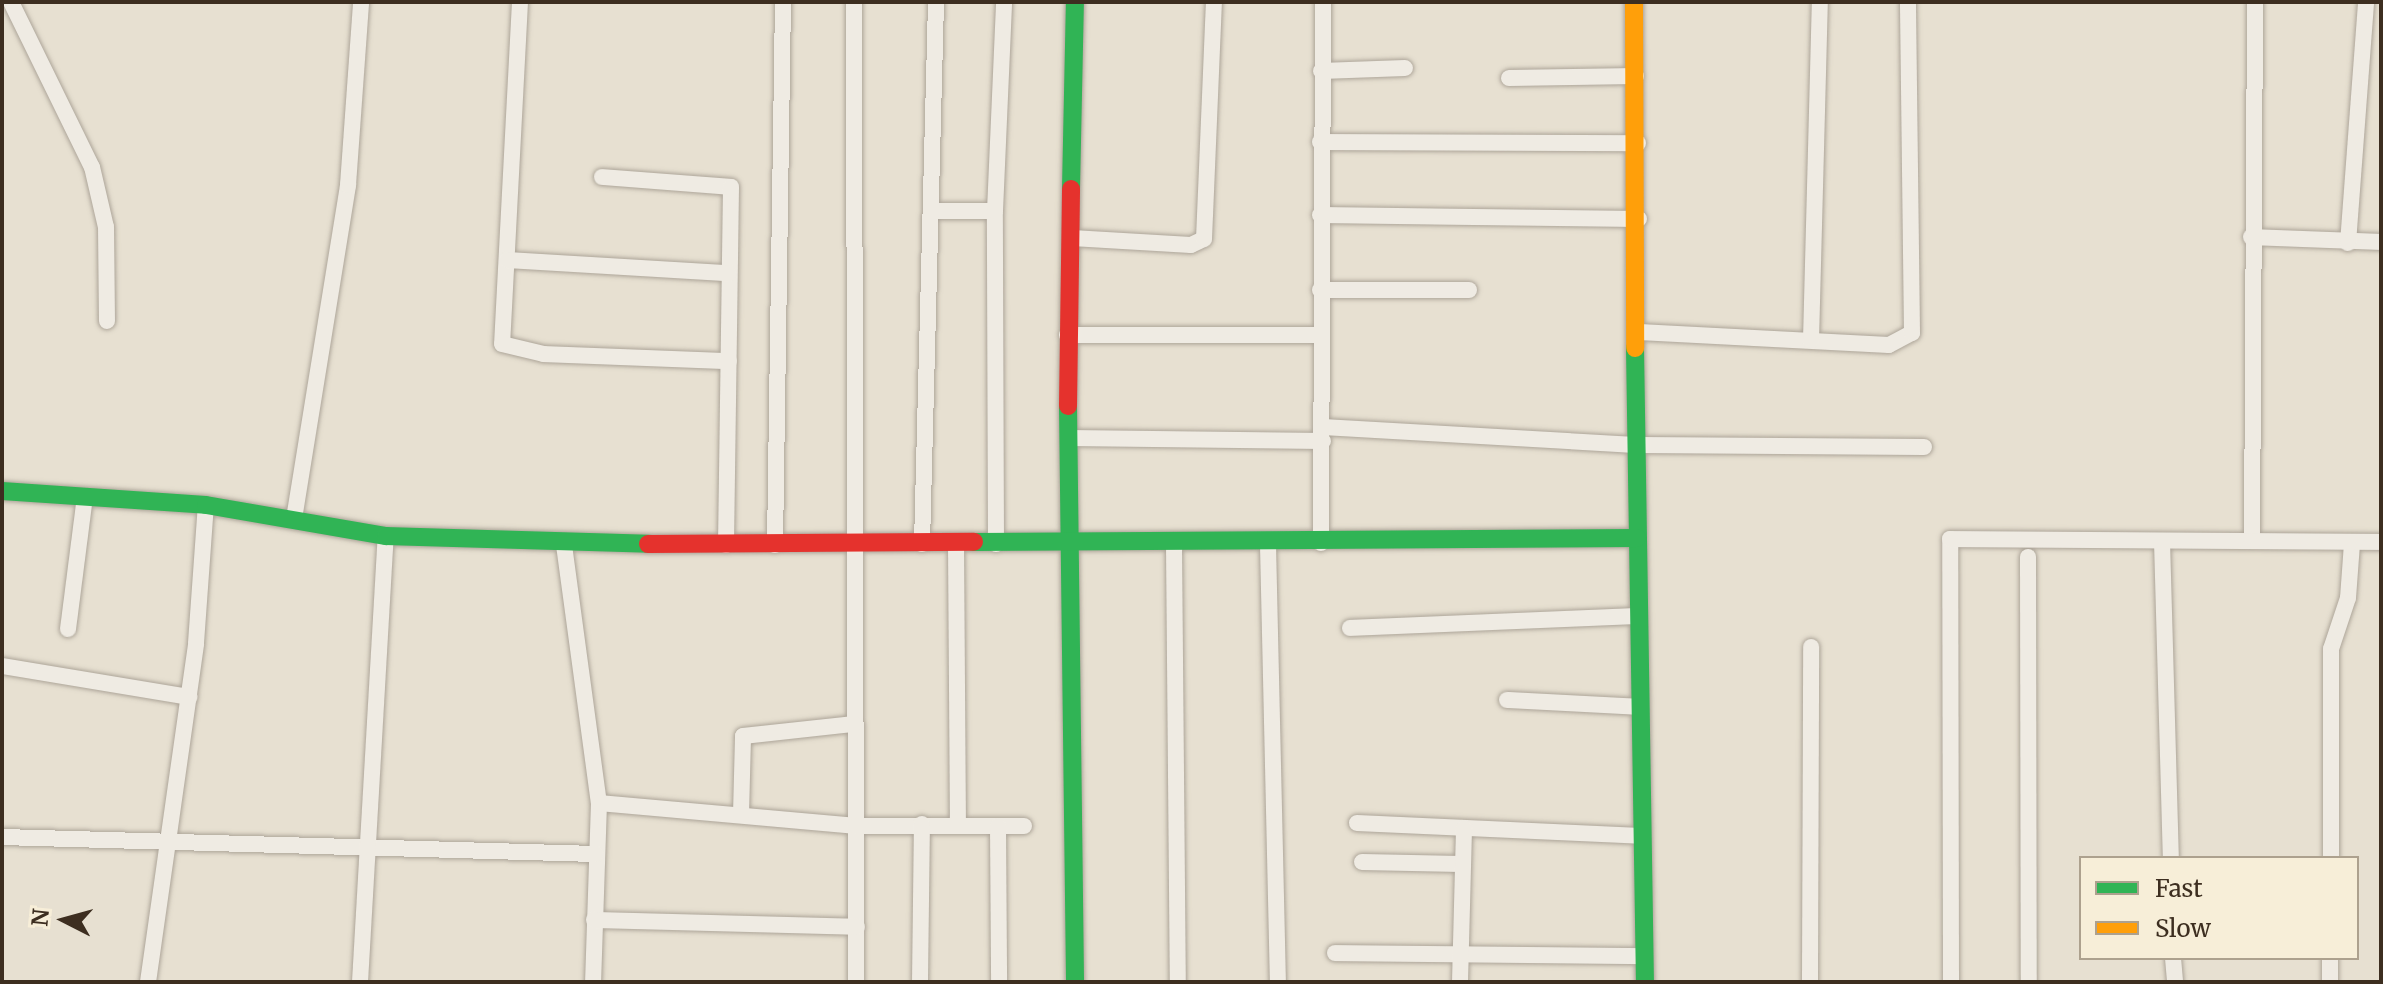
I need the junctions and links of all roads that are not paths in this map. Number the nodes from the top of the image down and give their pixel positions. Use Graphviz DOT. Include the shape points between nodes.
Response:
graph roads {
  1 [pos="11,2"];
  2 [pos="361,2"];
  3 [pos="520,2"];
  4 [pos="783,2"];
  5 [pos="854,2"];
  6 [pos="936,2"];
  7 [pos="1004,2"];
  8 [pos="1075,2"];
  9 [pos="1214,2"];
  10 [pos="1323,2"];
  11 [pos="1634,2"];
  12 [pos="1820,2"];
  13 [pos="1908,2"];
  14 [pos="2255,2"];
  15 [pos="2366,2"];
  16 [pos="1405,68"];
  17 [pos="1321,71"];
  18 [pos="1636,76"];
  19 [pos="1509,78"];
  20 [pos="1320,142"];
  21 [pos="1638,143"];
  22 [pos="602,177"];
  23 [pos="931,211"];
  24 [pos="995,211"];
  25 [pos="1320,215"];
  26 [pos="1639,219"];
  27 [pos="2251,237"];
  28 [pos="1072,238"];
  29 [pos="2381,242"];
  30 [pos="2348,243"];
  31 [pos="507,260"];
  32 [pos="729,273"];
  33 [pos="1320,290"];
  34 [pos="1469,290"];
  35 [pos="107,321"];
  36 [pos="1639,332"];
  37 [pos="1067,335"];
  38 [pos="1318,335"];
  39 [pos="1811,340"];
  40 [pos="729,361"];
  41 [pos="1323,434"];
  42 [pos="1069,438"];
  43 [pos="1639,445"];
  44 [pos="1924,447"];
  45 [pos="2,491"];
  46 [pos="85,496"];
  47 [pos="206,505"];
  48 [pos="294,519"];
  49 [pos="386,536"];
  50 [pos="1637,538"];
  51 [pos="2162,541"];
  52 [pos="2252,541"];
  53 [pos="2381,542"];
  54 [pos="1321,543"];
  55 [pos="2352,543"];
  56 [pos="922,544"];
  57 [pos="956,544"];
  58 [pos="996,544"];
  59 [pos="564,545"];
  60 [pos="726,545"];
  61 [pos="775,545"];
  62 [pos="854,545"];
  63 [pos="1069,545"];
  64 [pos="1174,545"];
  65 [pos="1268,545"];
  66 [pos="2028,557"];
  67 [pos="1635,616"];
  68 [pos="1350,628"];
  69 [pos="68,629"];
  70 [pos="1811,647"];
  71 [pos="2,666"];
  72 [pos="189,697"];
  73 [pos="1507,700"];
  74 [pos="1639,707"];
  75 [pos="854,724"];
  76 [pos="599,803"];
  77 [pos="741,814"];
  78 [pos="1357,823"];
  79 [pos="922,824"];
  80 [pos="958,824"];
  81 [pos="857,826"];
  82 [pos="998,826"];
  83 [pos="1024,826"];
  84 [pos="1464,828"];
  85 [pos="1641,836"];
  86 [pos="2,837"];
  87 [pos="165,843"];
  88 [pos="371,848"];
  89 [pos="596,854"];
  90 [pos="2171,856"];
  91 [pos="2331,856"];
  92 [pos="1362,862"];
  93 [pos="1461,864"];
  94 [pos="594,920"];
  95 [pos="857,927"];
  96 [pos="1335,953"];
  97 [pos="1461,954"];
  98 [pos="1645,956"];
  99 [pos="2173,960"];
  100 [pos="2330,960"];
  101 [pos="148,982"];
  102 [pos="360,982"];
  103 [pos="593,982"];
  104 [pos="856,982"];
  105 [pos="920,982"];
  106 [pos="999,982"];
  107 [pos="1075,982"];
  108 [pos="1178,982"];
  109 [pos="1278,982"];
  110 [pos="1460,982"];
  111 [pos="1645,982"];
  112 [pos="1810,982"];
  113 [pos="1951,982"];
  114 [pos="2029,982"];
  115 [pos="2175,982"];
  116 [pos="2330,982"];
  1 -- 35 [label="street" via="92,167 106,227"];
  2 -- 48 [label="street" via="348,185"];
  3 -- 31 [label="street"];
  4 -- 61 [label="street"];
  5 -- 62 [label="street"];
  6 -- 23 [label="street"];
  7 -- 24 [label="street"];
  8 -- 28 [label="street"];
  9 -- 28 [label="street" via="1204,239 1191,245"];
  10 -- 17 [label="street"];
  11 -- 18 [label="street"];
  12 -- 39 [label="street"];
  13 -- 39 [label="street" via="1912,333 1889,345"];
  14 -- 27 [label="street"];
  15 -- 30 [label="street"];
  16 -- 17 [label="street"];
  17 -- 20 [label="street"];
  18 -- 19 [label="street"];
  18 -- 21 [label="street"];
  20 -- 21 [label="street"];
  20 -- 25 [label="street"];
  21 -- 26 [label="street"];
  22 -- 32 [label="street" via="731,187"];
  23 -- 24 [label="street"];
  23 -- 56 [label="street"];
  24 -- 58 [label="street"];
  25 -- 26 [label="street"];
  25 -- 33 [label="street"];
  26 -- 36 [label="street"];
  27 -- 30 [label="street"];
  27 -- 52 [label="street"];
  28 -- 37 [label="street"];
  29 -- 30 [label="street"];
  31 -- 32 [label="street"];
  31 -- 40 [label="street" via="501,337 508,349"];
  32 -- 40 [label="street"];
  33 -- 34 [label="street"];
  33 -- 38 [label="street"];
  36 -- 39 [label="street"];
  36 -- 43 [label="street"];
  37 -- 38 [label="street"];
  37 -- 42 [label="street"];
  38 -- 41 [label="street"];
  40 -- 60 [label="street"];
  41 -- 42 [label="street"];
  41 -- 43 [label="street"];
  41 -- 54 [label="street"];
  42 -- 63 [label="street"];
  43 -- 44 [label="street"];
  43 -- 50 [label="street"];
  45 -- 46 [label="street"];
  46 -- 47 [label="street"];
  46 -- 69 [label="street"];
  47 -- 48 [label="street"];
  47 -- 72 [label="street"];
  48 -- 49 [label="street"];
  49 -- 59 [label="street"];
  49 -- 88 [label="street"];
  50 -- 54 [label="street"];
  50 -- 67 [label="street"];
  51 -- 52 [label="street"];
  51 -- 90 [label="street"];
  51 -- 113 [label="street" via="1950,539"];
  52 -- 55 [label="street"];
  53 -- 55 [label="street"];
  54 -- 65 [label="street"];
  55 -- 91 [label="street" via="2348,598 2331,649"];
  56 -- 57 [label="street"];
  56 -- 62 [label="street"];
  57 -- 58 [label="street"];
  57 -- 80 [label="street"];
  58 -- 63 [label="street"];
  59 -- 60 [label="street"];
  59 -- 76 [label="street"];
  60 -- 61 [label="street"];
  61 -- 62 [label="street"];
  62 -- 75 [label="street"];
  63 -- 64 [label="street"];
  63 -- 107 [label="street"];
  64 -- 65 [label="street"];
  64 -- 108 [label="street"];
  65 -- 109 [label="street"];
  66 -- 114 [label="street"];
  67 -- 68 [label="street"];
  67 -- 74 [label="street"];
  70 -- 112 [label="street"];
  71 -- 72 [label="street" via="76,684"];
  72 -- 87 [label="street"];
  73 -- 74 [label="street"];
  74 -- 85 [label="street"];
  75 -- 77 [label="street" via="743,736"];
  75 -- 81 [label="street"];
  76 -- 77 [label="street"];
  76 -- 89 [label="street"];
  77 -- 81 [label="street"];
  78 -- 84 [label="street"];
  79 -- 80 [label="street"];
  79 -- 81 [label="street"];
  79 -- 105 [label="street"];
  80 -- 82 [label="street"];
  81 -- 95 [label="street"];
  82 -- 83 [label="street"];
  82 -- 106 [label="street"];
  84 -- 85 [label="street"];
  84 -- 93 [label="street"];
  85 -- 98 [label="street"];
  86 -- 87 [label="street"];
  87 -- 88 [label="street"];
  87 -- 101 [label="street"];
  88 -- 89 [label="street"];
  88 -- 102 [label="street"];
  89 -- 94 [label="street"];
  92 -- 93 [label="street"];
  93 -- 97 [label="street"];
  94 -- 95 [label="street"];
  94 -- 103 [label="street"];
  95 -- 104 [label="street"];
  96 -- 97 [label="street"];
  97 -- 98 [label="street"];
  97 -- 110 [label="street"];
  98 -- 111 [label="street"];
  99 -- 115 [label="street"];
  100 -- 116 [label="street"];
}
